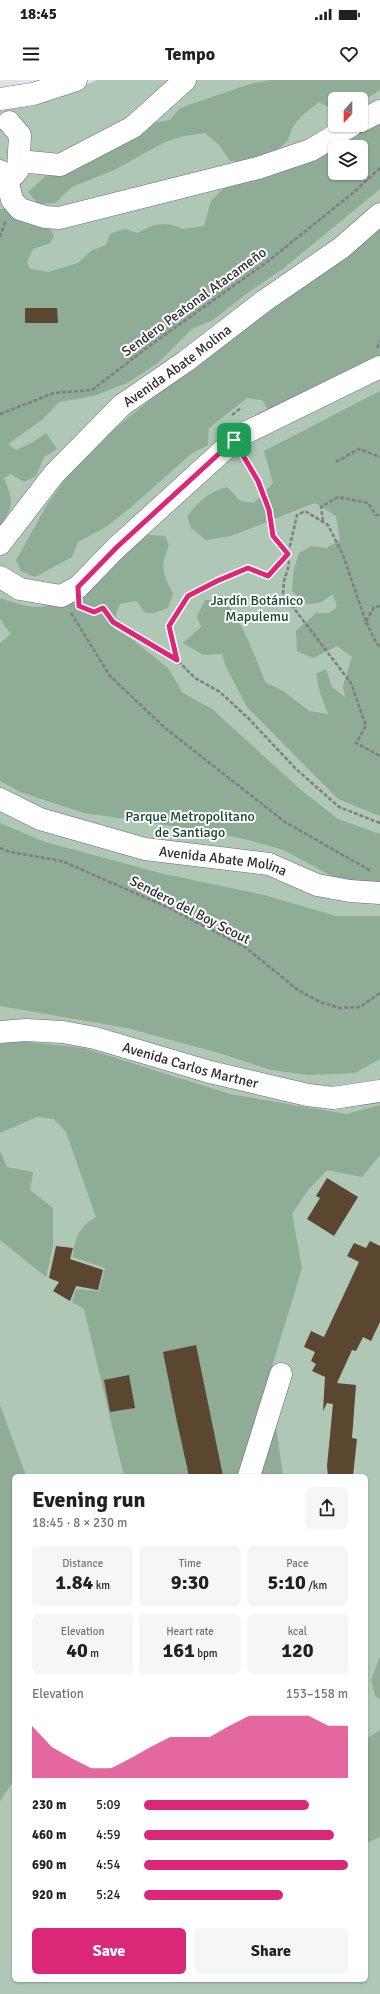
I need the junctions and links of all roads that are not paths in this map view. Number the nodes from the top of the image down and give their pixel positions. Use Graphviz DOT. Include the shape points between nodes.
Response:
graph roads {
  1 [pos="76,80"];
  2 [pos="185,80"];
  3 [pos="4,93"];
  4 [pos="380,111"];
  5 [pos="368,117"];
  6 [pos="4,128"];
  7 [pos="341,132"];
  8 [pos="7,175"];
  9 [pos="380,214"];
  10 [pos="380,367"];
  11 [pos="0,544"];
  12 [pos="0,576"];
  13 [pos="0,799"];
  14 [pos="377,883"];
  15 [pos="0,1032"];
  16 [pos="380,1091"];
  17 [pos="281,1374"];
  18 [pos="250,1474"];
  1 -- 3 [label="street" via="54,89"];
  2 -- 8 [label="street" via="133,127 60,165"];
  3 -- 6 [label="street"];
  4 -- 5 [label="street"];
  6 -- 8 [label="street" via="20,135"];
  7 -- 8 [label="street" via="311,150 258,168 59,218 45,217 20,209 12,200"];
  9 -- 11 [label="street, Avenida Abate Molina" via="341,248 122,405 54,474"];
  10 -- 12 [label="street" via="234,440 69,591 20,589"];
  13 -- 14 [label="street, Avenida Abate Molina" via="40,819 145,849 269,864 317,885 350,892"];
  15 -- 16 [label="street, Avenida Carlos Martner" via="63,1032 95,1038 210,1072 308,1095 333,1098"];
  17 -- 18 [label="street"];
}
